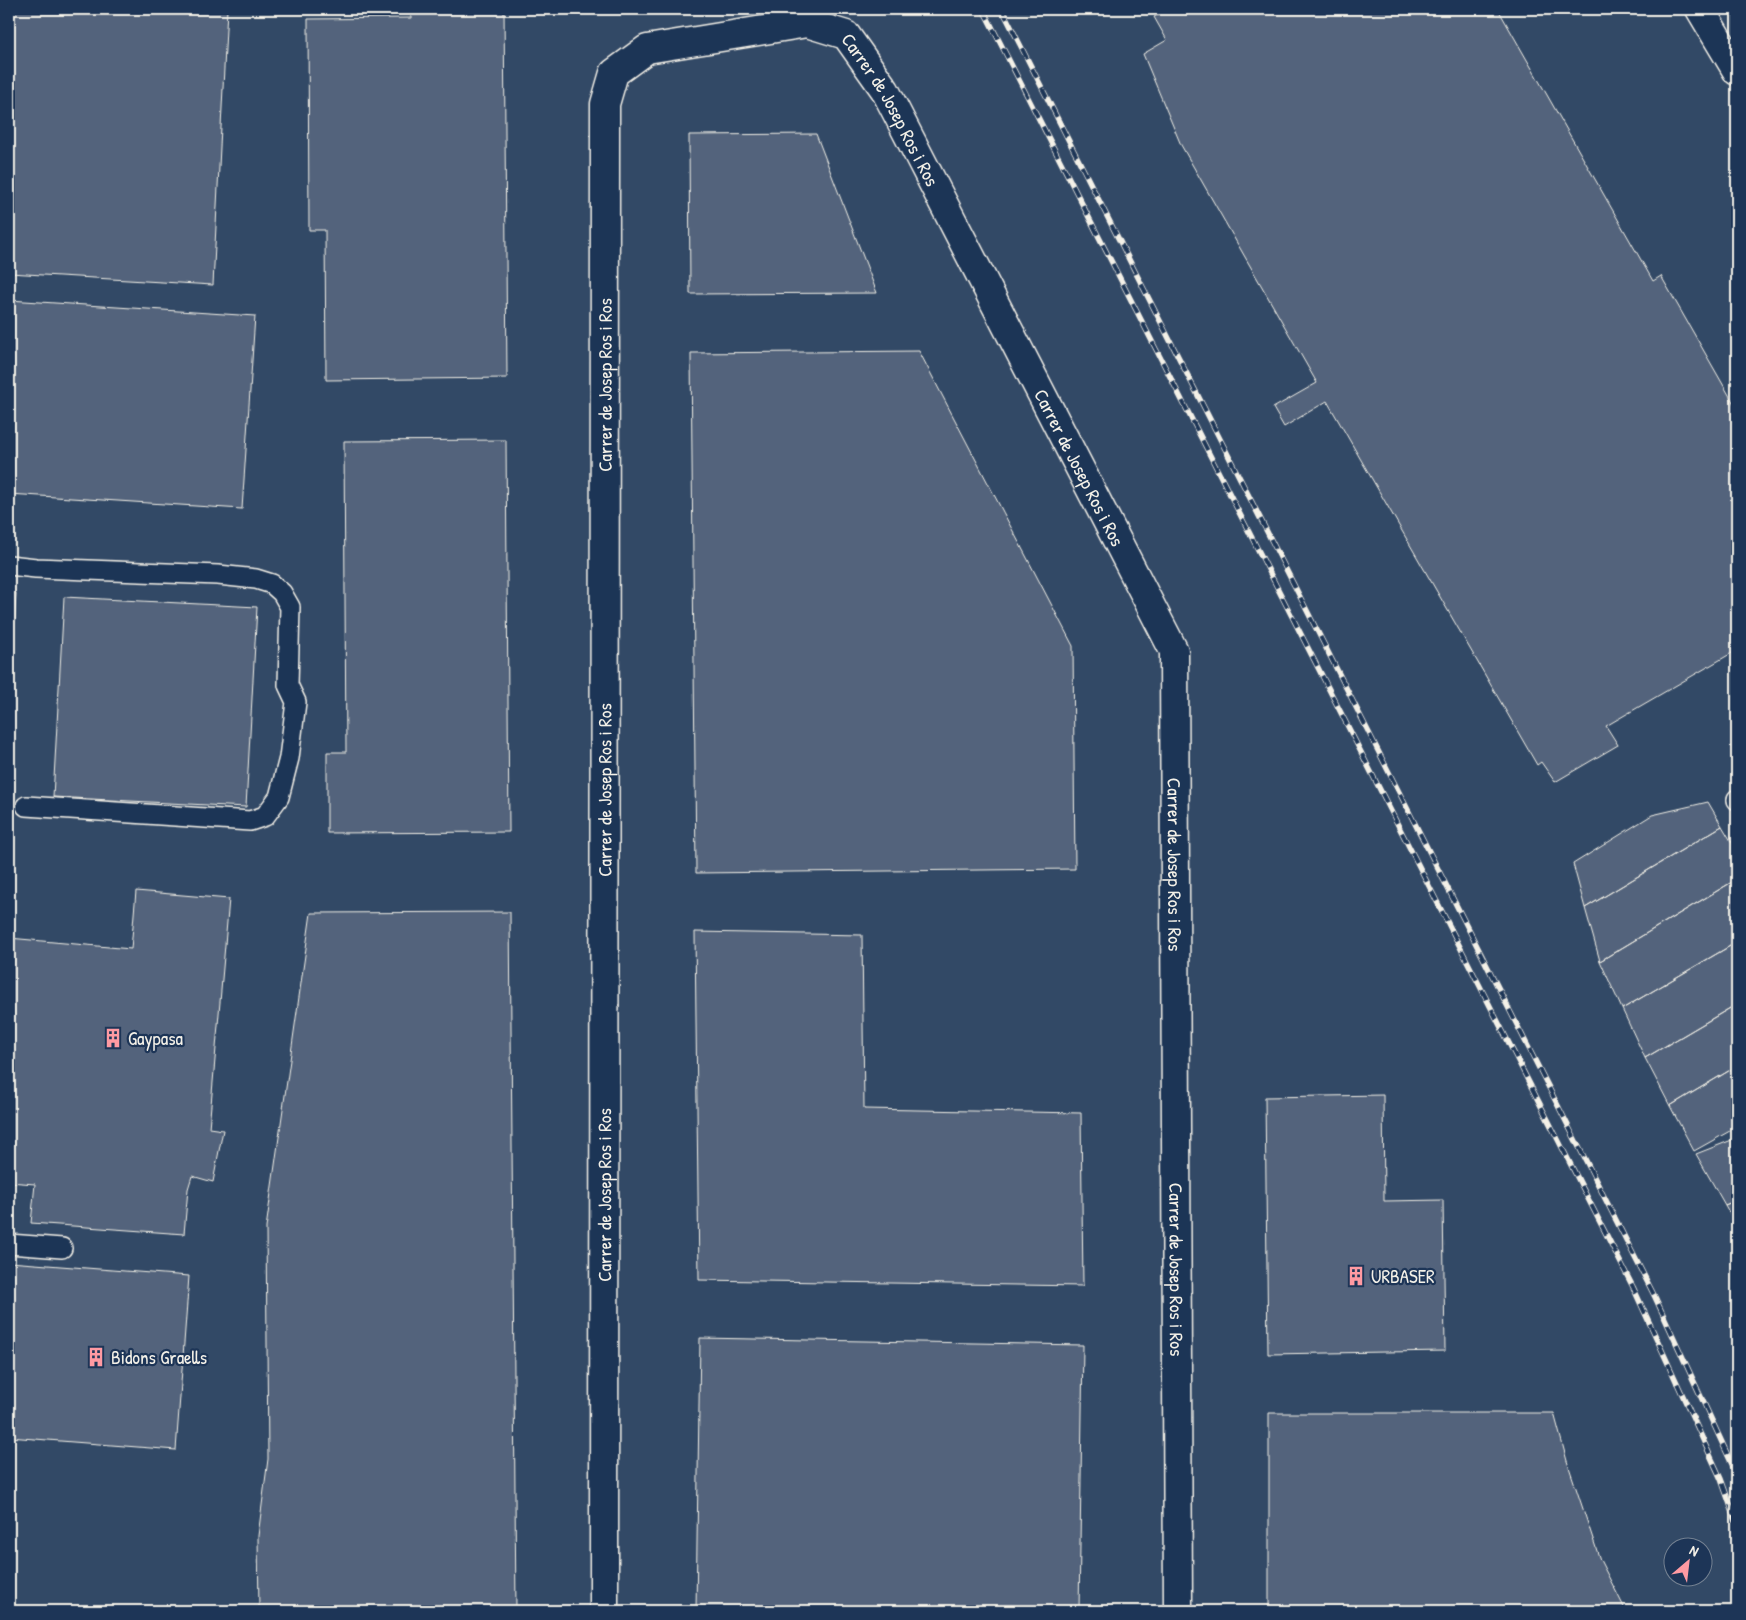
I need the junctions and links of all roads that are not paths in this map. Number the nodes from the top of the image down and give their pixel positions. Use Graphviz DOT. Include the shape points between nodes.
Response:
graph roads {
  1 [pos="1700,9"];
  2 [pos="1737,71"];
  3 [pos="9,565"];
  4 [pos="26,806"];
  5 [pos="9,1244"];
  6 [pos="62,1248"];
  7 [pos="604,1611"];
  8 [pos="1178,1611"];
  1 -- 2 [label="street"];
  3 -- 4 [label="lane" via="256,579 272,584 290,607 288,685 296,702 294,721 279,797 265,816 250,821"];
  5 -- 6 [label="lane"];
  7 -- 8 [label="street, Carrer de Josep Ros i Ros" via="605,104 614,73 647,49 807,22 846,34 885,90 1174,651"];
}
